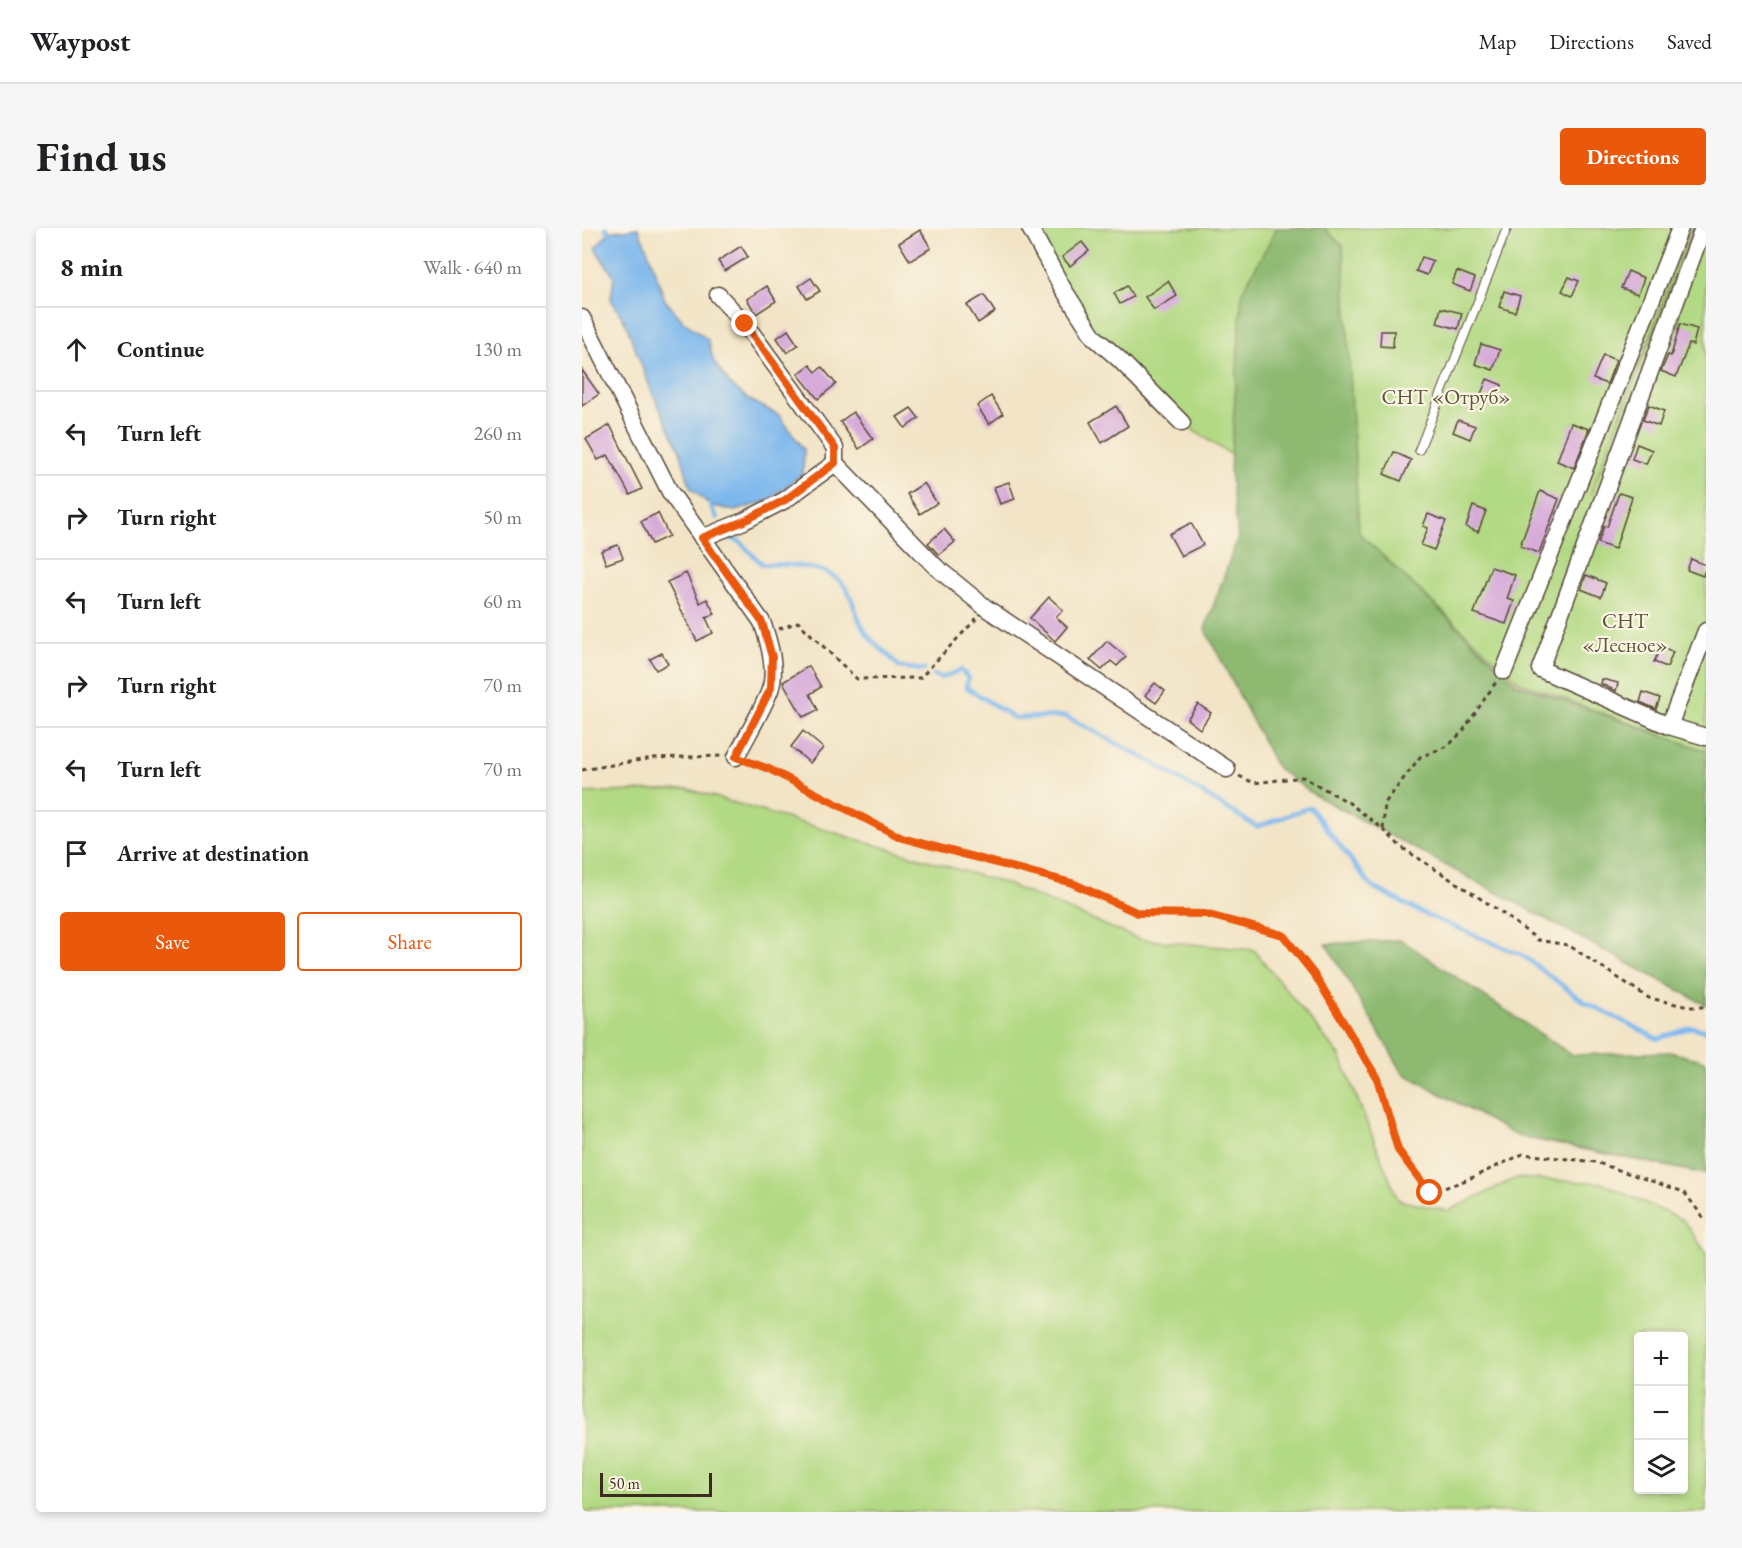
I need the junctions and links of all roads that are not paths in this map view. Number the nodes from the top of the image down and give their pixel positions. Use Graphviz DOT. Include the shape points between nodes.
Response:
graph roads {
  1 [pos="1030,228"];
  2 [pos="1507,228"];
  3 [pos="1680,228"];
  4 [pos="1703,228"];
  5 [pos="718,295"];
  6 [pos="582,318"];
  7 [pos="1182,423"];
  8 [pos="1419,450"];
  9 [pos="835,463"];
  10 [pos="702,538"];
  11 [pos="1706,631"];
  12 [pos="1504,671"];
  13 [pos="1669,726"];
  14 [pos="1706,737"];
  15 [pos="736,757"];
  16 [pos="1227,770"];
  1 -- 7 [label="street" via="1094,337"];
  2 -- 8 [label="lane"];
  3 -- 12 [label="street"];
  4 -- 13 [label="street" via="1540,669"];
  5 -- 9 [label="street" via="745,324 835,448"];
  6 -- 10 [label="street" via="670,492"];
  9 -- 10 [label="street" via="785,500"];
  9 -- 16 [label="street" via="937,568 986,608"];
  10 -- 15 [label="street" via="762,622 772,657 771,688"];
  11 -- 13 [label="street"];
  13 -- 14 [label="street"];
}
